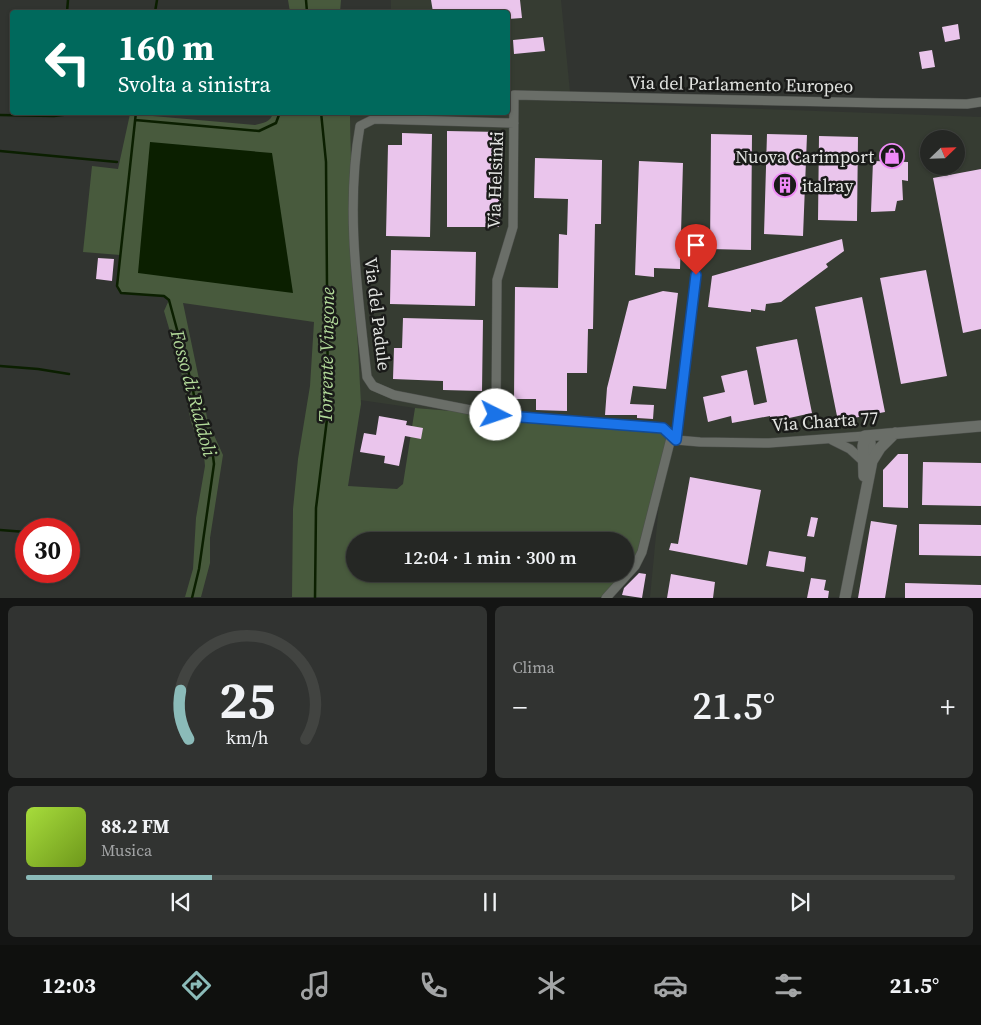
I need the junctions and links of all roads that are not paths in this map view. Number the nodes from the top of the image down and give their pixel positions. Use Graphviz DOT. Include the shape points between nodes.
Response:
graph roads {
  1 [pos="514,95"];
  2 [pos="981,102"];
  3 [pos="966,104"];
  4 [pos="981,108"];
  5 [pos="514,123"];
  6 [pos="696,275"];
  7 [pos="496,415"];
  8 [pos="981,426"];
  9 [pos="895,433"];
  10 [pos="865,436"];
  11 [pos="674,439"];
  12 [pos="830,439"];
  13 [pos="868,462"];
  14 [pos="606,598"];
  15 [pos="845,598"];
  1 -- 3 [label="street, Via del Parlamento Europeo"];
  1 -- 5 [label="street, Via Helsinki"];
  2 -- 3 [label="street, Via del Parlamento Europeo"];
  3 -- 4 [label="street, Via del Parlamento Europeo"];
  5 -- 7 [label="street, Via Helsinki" via="513,227 497,280"];
  5 -- 7 [label="street, Via del Padule" via="374,119 360,126 355,156 353,254 367,376 373,386 394,395"];
  6 -- 11 [label="street"];
  7 -- 11 [label="street, Via del Padule" via="663,428"];
  8 -- 9 [label="street, Via Charta 77"];
  9 -- 10 [label="street, Via Charta 77"];
  9 -- 13 [label="street"];
  10 -- 12 [label="street, Via Charta 77"];
  10 -- 13 [label="street"];
  11 -- 12 [label="street, Via Charta 77" via="769,443"];
  11 -- 14 [label="street" via="642,552 635,566"];
  12 -- 13 [label="street"];
  13 -- 15 [label="street"];
}
